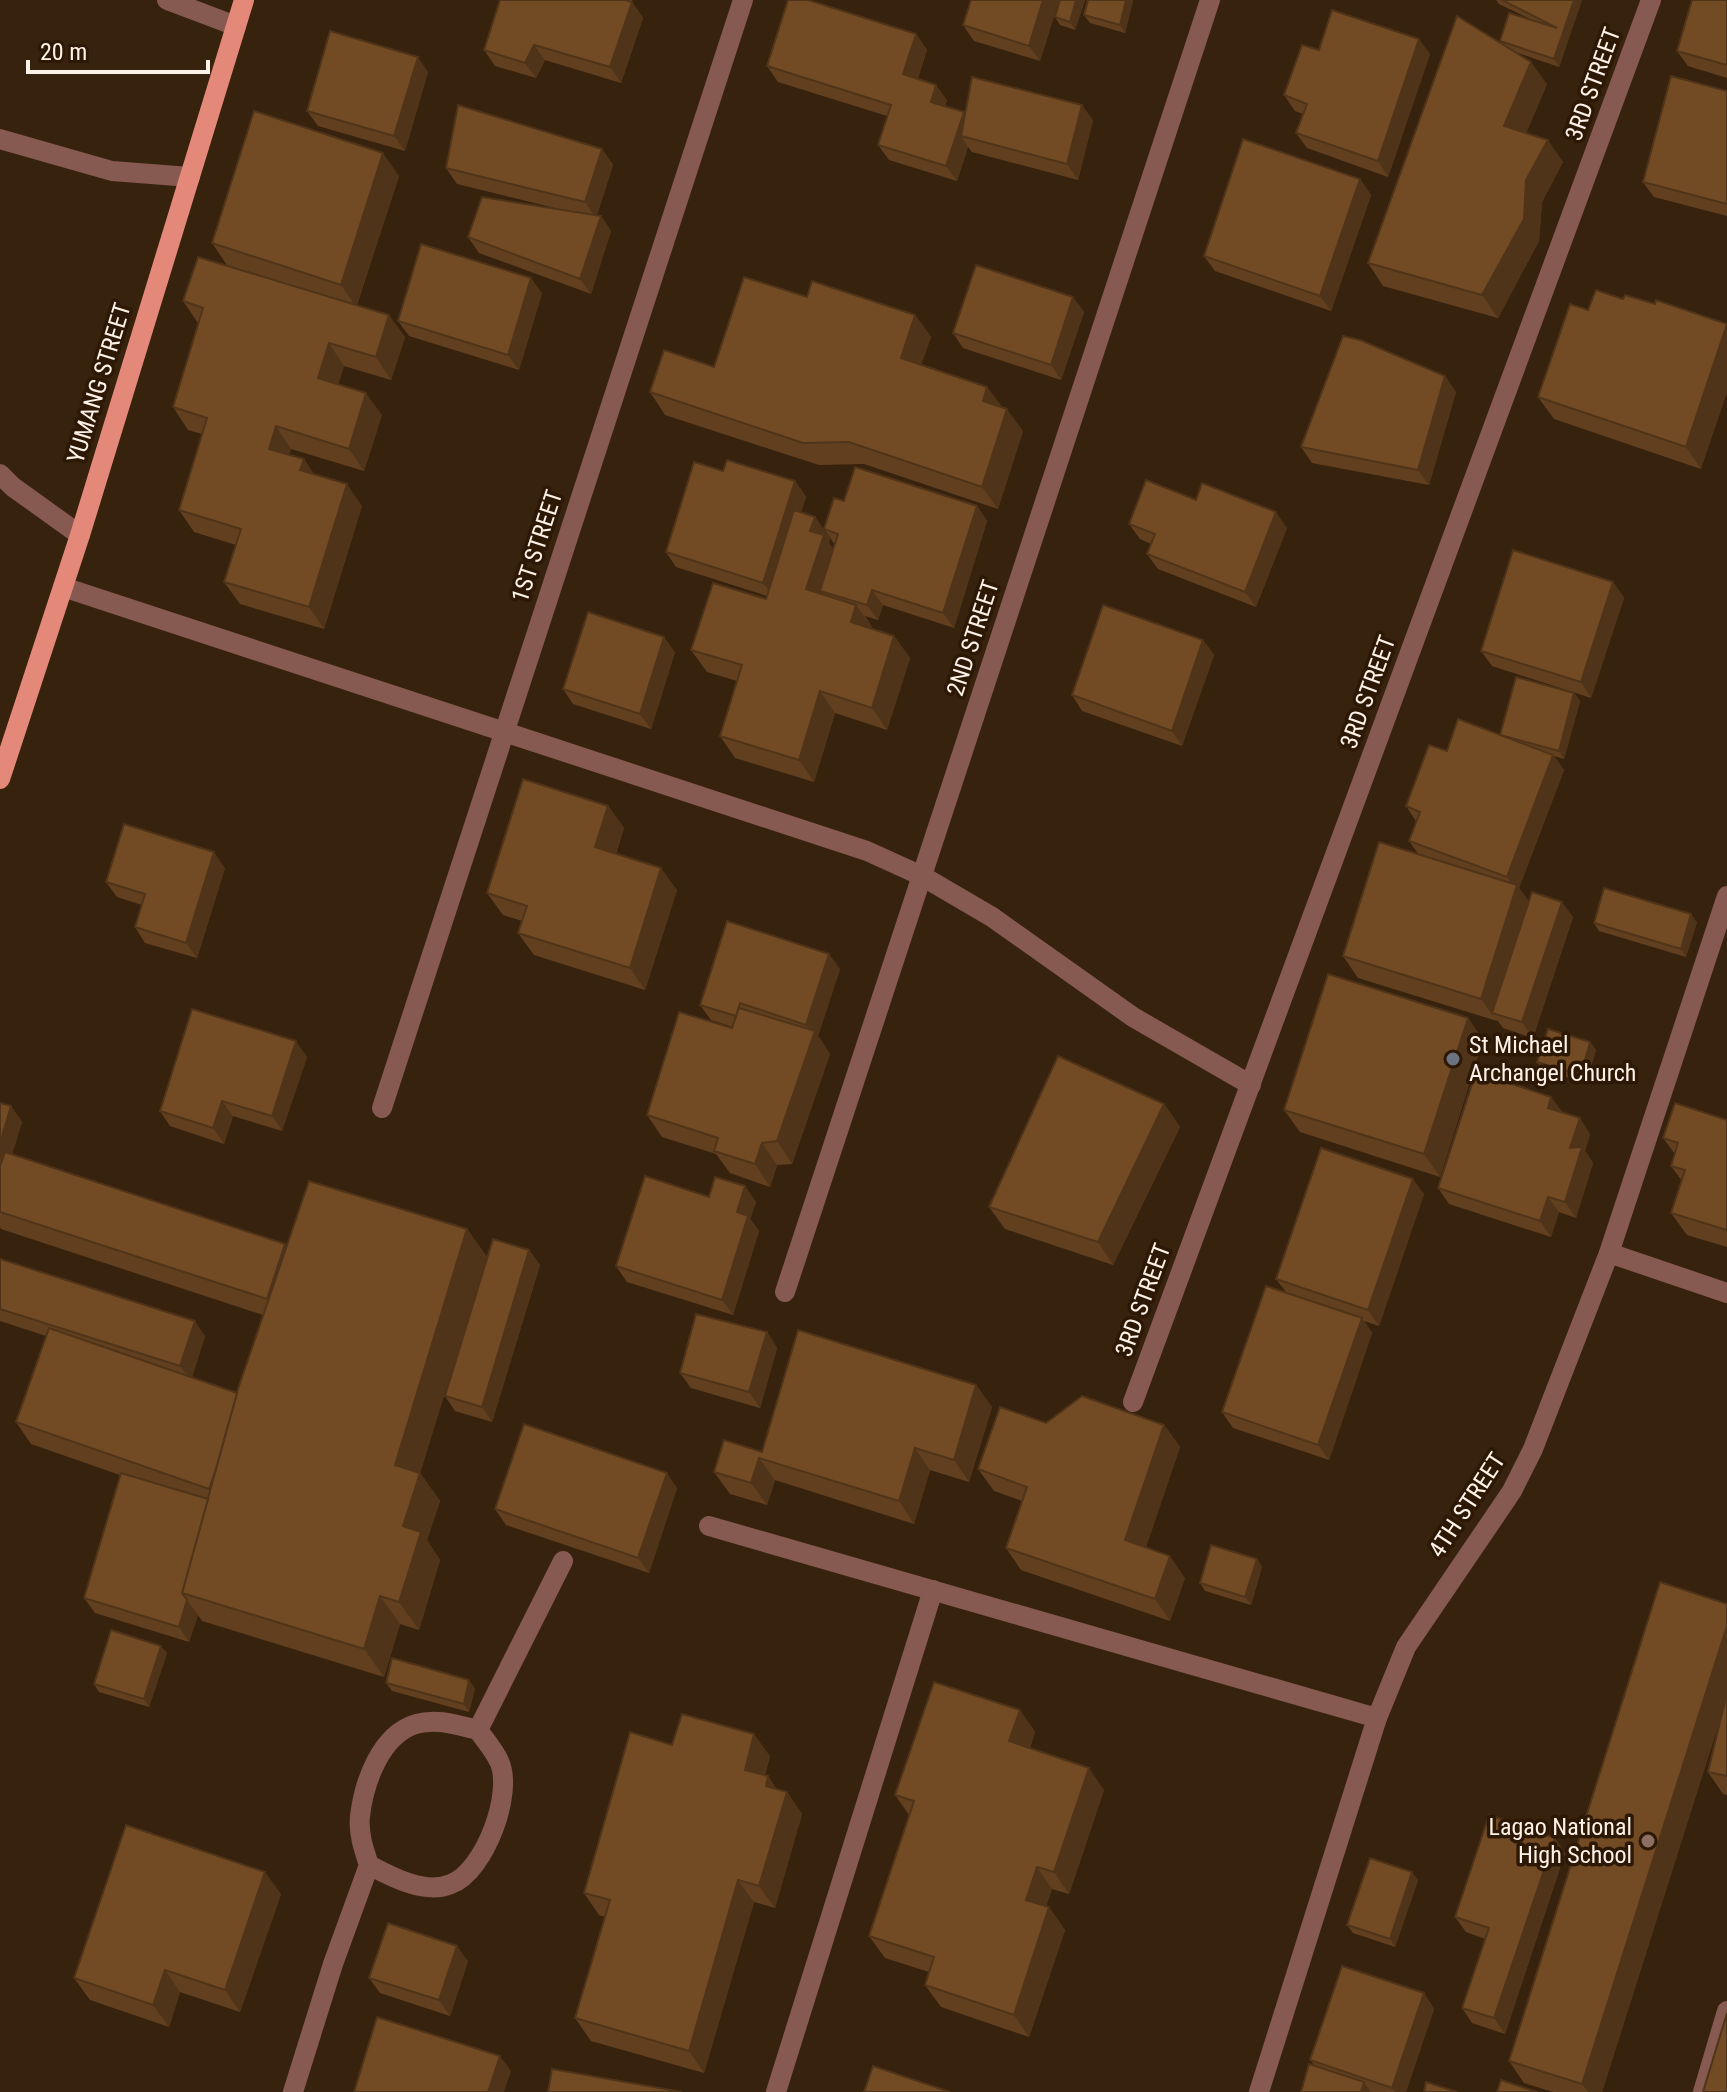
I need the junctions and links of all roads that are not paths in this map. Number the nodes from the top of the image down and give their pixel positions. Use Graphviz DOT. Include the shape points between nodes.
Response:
graph roads {
  1 [pos="167,0"];
  2 [pos="244,0"];
  3 [pos="743,0"];
  4 [pos="1210,0"];
  5 [pos="1651,0"];
  6 [pos="236,26"];
  7 [pos="0,139"];
  8 [pos="190,177"];
  9 [pos="0,474"];
  10 [pos="80,535"];
  11 [pos="63,587"];
  12 [pos="503,733"];
  13 [pos="0,779"];
  14 [pos="922,876"];
  15 [pos="1727,896"];
  16 [pos="1251,1085"];
  17 [pos="382,1108"];
  18 [pos="1609,1253"];
  19 [pos="785,1292"];
  20 [pos="1727,1293"];
  21 [pos="1133,1402"];
  22 [pos="709,1526"];
  23 [pos="563,1561"];
  24 [pos="933,1590"];
  25 [pos="1377,1718"];
  26 [pos="478,1730"];
  27 [pos="369,1865"];
  28 [pos="1727,2011"];
  29 [pos="293,2092"];
  30 [pos="776,2092"];
  31 [pos="1259,2092"];
  32 [pos="1703,2092"];
  1 -- 6 [label="street"];
  2 -- 6 [label="main road, YUMANG STREET"];
  3 -- 12 [label="street, 1ST STREET"];
  4 -- 14 [label="street, 2ND STREET"];
  5 -- 16 [label="street, 3RD STREET"];
  6 -- 8 [label="main road, YUMANG STREET"];
  7 -- 8 [label="street" via="112,171"];
  8 -- 10 [label="main road, YUMANG STREET"];
  9 -- 10 [label="street"];
  10 -- 11 [label="main road, YUMANG STREET"];
  11 -- 12 [label="street"];
  11 -- 13 [label="main road, YUMANG STREET"];
  12 -- 14 [label="street" via="867,851"];
  12 -- 17 [label="street, 1ST STREET"];
  14 -- 16 [label="street" via="992,917 1133,1017"];
  14 -- 19 [label="street, 2ND STREET"];
  15 -- 18 [label="street, 4TH STREET"];
  16 -- 21 [label="street, 3RD STREET"];
  18 -- 20 [label="street"];
  18 -- 25 [label="street, 4TH STREET" via="1533,1449 1512,1491 1406,1647"];
  22 -- 24 [label="street"];
  23 -- 26 [label="street"];
  24 -- 25 [label="street"];
  24 -- 30 [label="street"];
  25 -- 31 [label="street, 4TH STREET"];
  26 -- 27 [label="street" via="440,1721 391,1737 369,1782 360,1817"];
  26 -- 27 [label="street" via="501,1763 502,1801 490,1842 472,1870 451,1884 433,1886 393,1878"];
  27 -- 29 [label="street"];
  28 -- 32 [label="street"];
}
